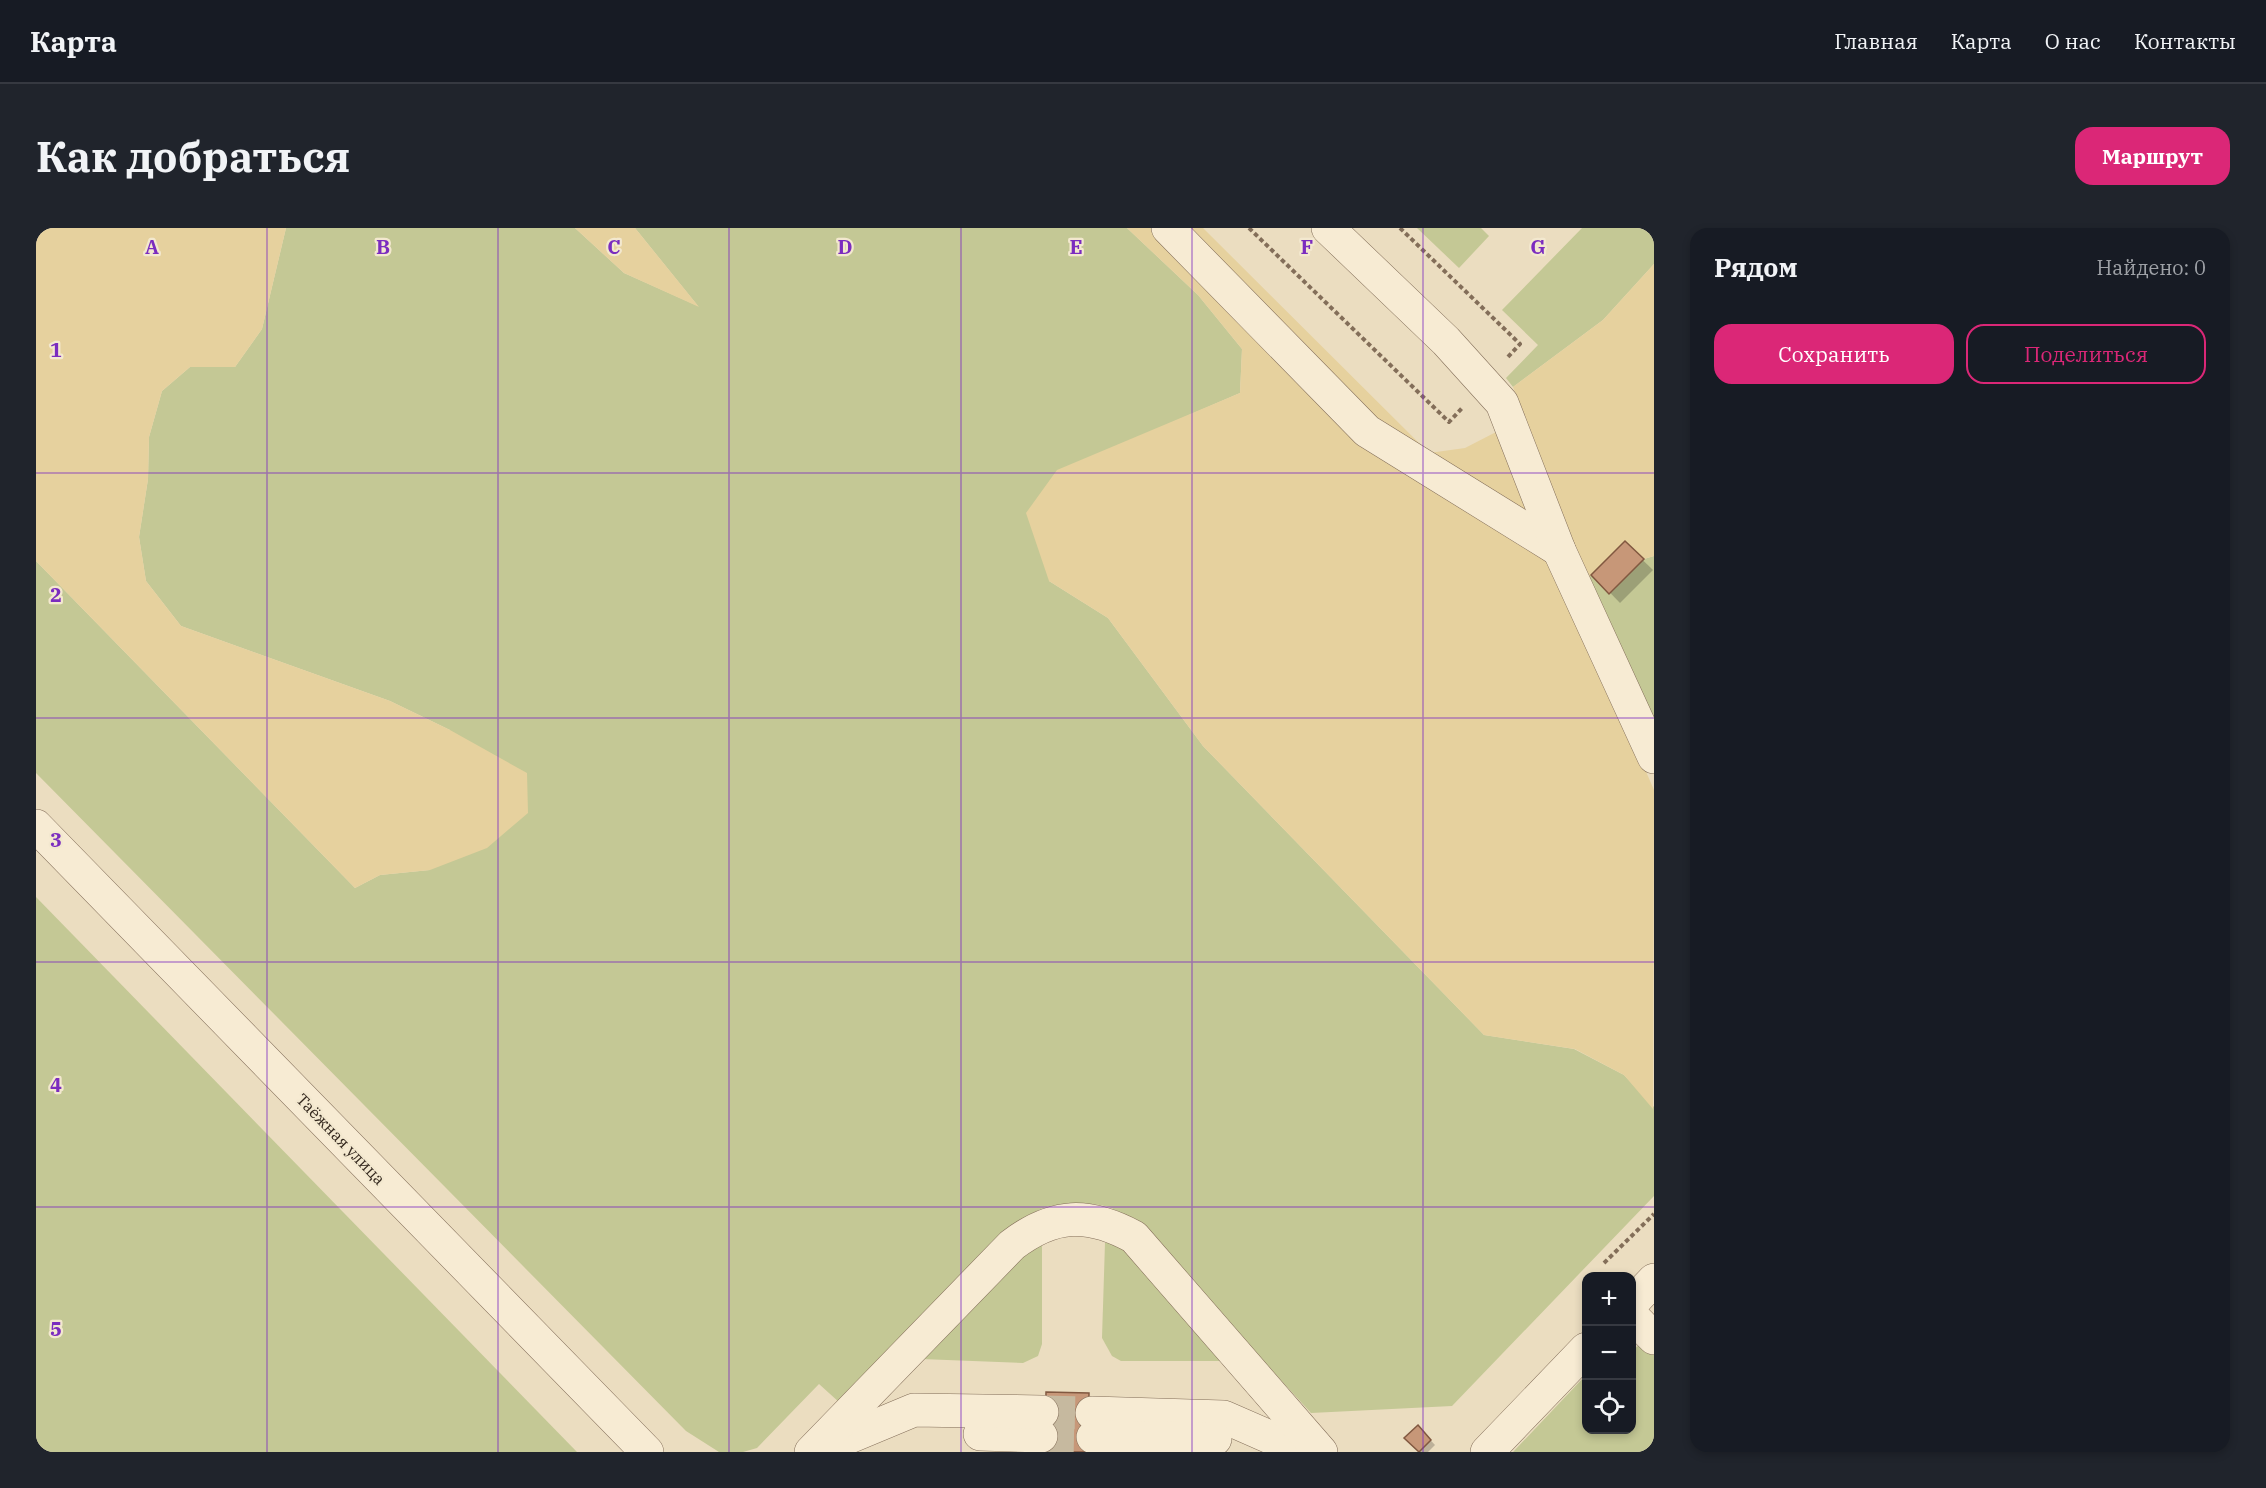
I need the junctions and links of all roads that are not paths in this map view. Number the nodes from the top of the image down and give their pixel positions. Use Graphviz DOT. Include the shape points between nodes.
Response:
graph roads {
  1 [pos="1168,228"];
  2 [pos="1328,228"];
  3 [pos="1559,550"];
  4 [pos="1654,757"];
  5 [pos="36,826"];
  6 [pos="1654,1280"];
  7 [pos="1636,1299"];
  8 [pos="1636,1320"];
  9 [pos="1654,1338"];
  10 [pos="1582,1354"];
  11 [pos="1041,1424"];
  12 [pos="647,1452"];
  13 [pos="814,1452"];
  14 [pos="1278,1452"];
  15 [pos="1304,1452"];
  16 [pos="1320,1452"];
  17 [pos="1487,1452"];
  1 -- 3 [label="street" via="1368,431"];
  2 -- 3 [label="street" via="1446,341 1502,403"];
  3 -- 4 [label="street"];
  5 -- 12 [label="street, Таёжная улица"];
  6 -- 7 [label="street"];
  8 -- 9 [label="street"];
  10 -- 17 [label="street"];
  11 -- 13 [label="street" via="913,1432"];
  13 -- 16 [label="street" via="1012,1245 1032,1229 1083,1218 1110,1224 1134,1237"];
  14 -- 15 [label="street" via="1223,1439 1093,1425 1224,1417"];
}
